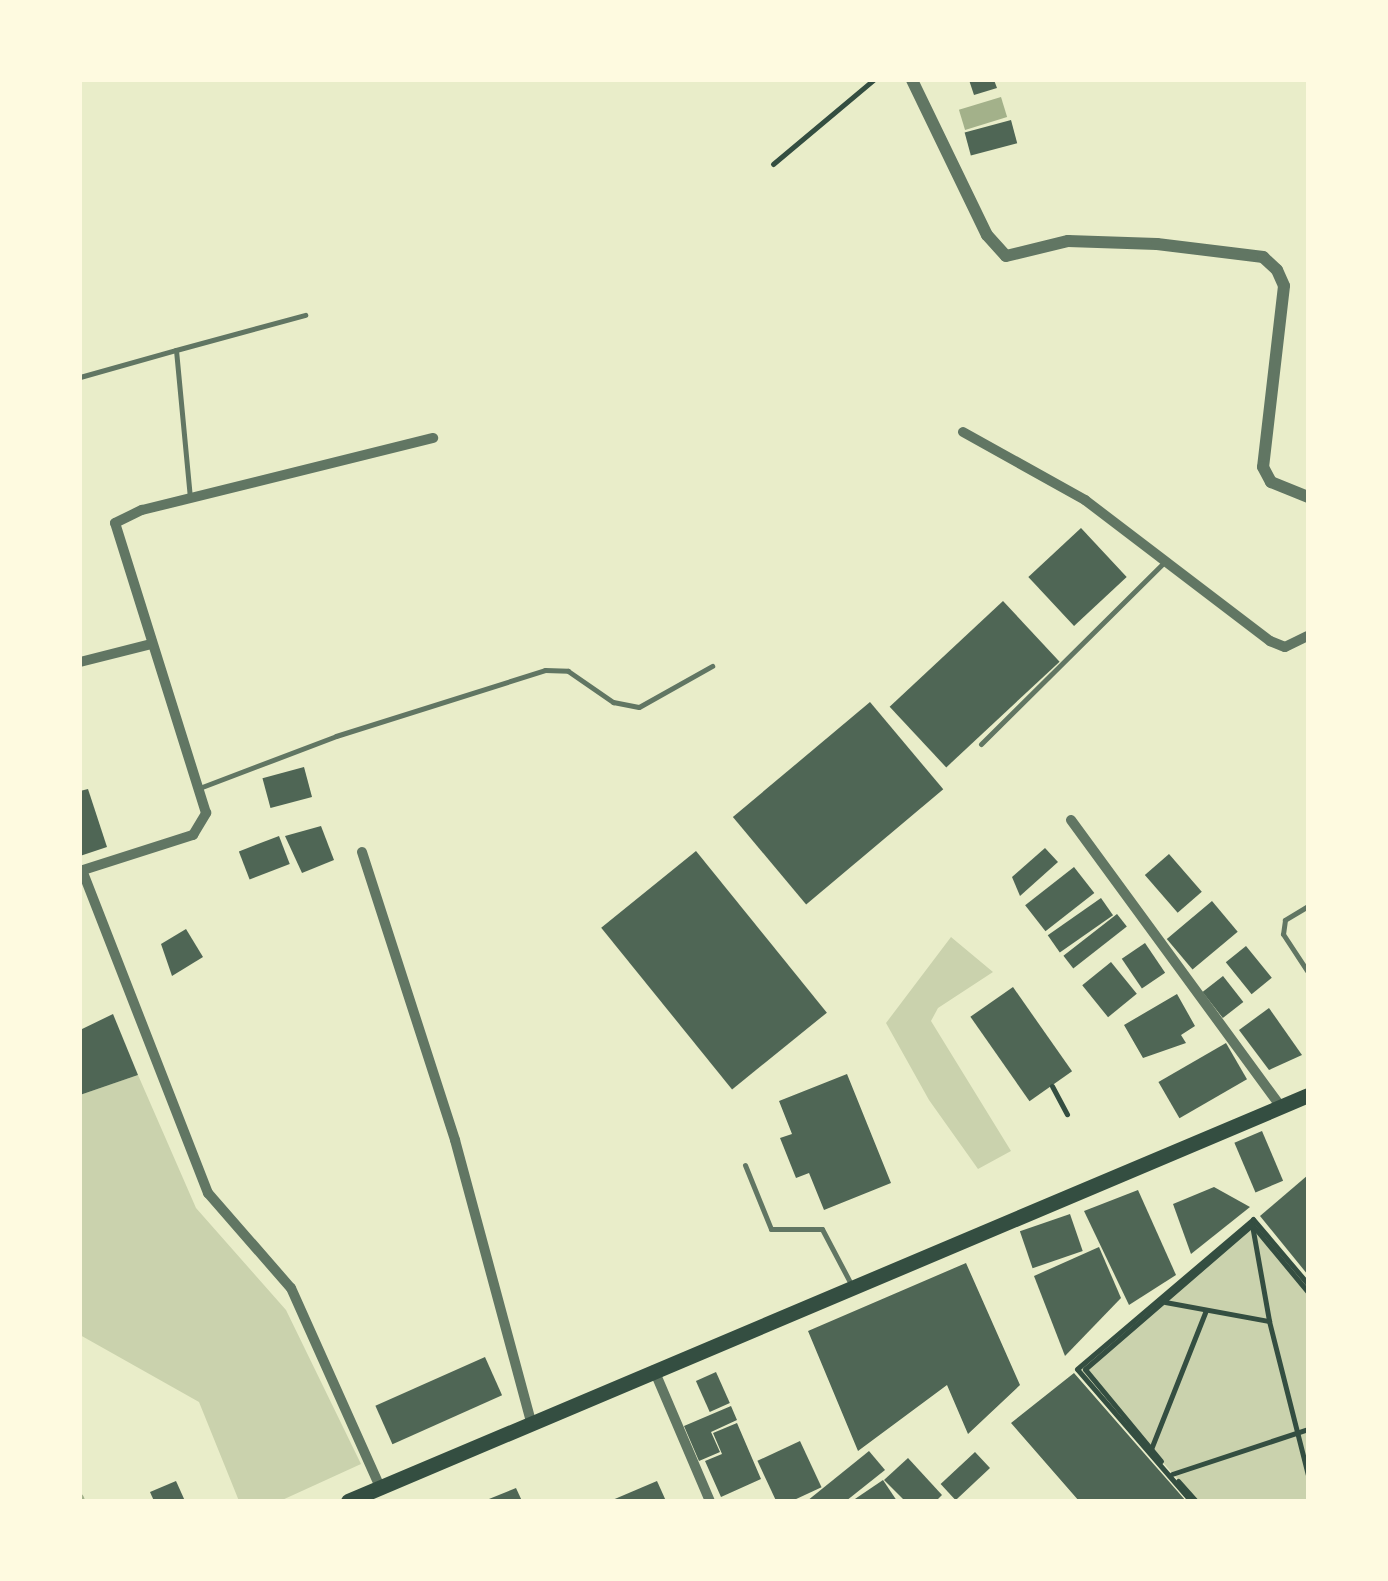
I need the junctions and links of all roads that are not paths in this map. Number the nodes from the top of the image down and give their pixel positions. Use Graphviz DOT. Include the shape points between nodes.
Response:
graph roads {
  1 [pos="914,80"];
  2 [pos="306,315"];
  3 [pos="176,350"];
  4 [pos="80,377"];
  5 [pos="964,432"];
  6 [pos="433,438"];
  7 [pos="1308,497"];
  8 [pos="190,501"];
  9 [pos="1166,560"];
  10 [pos="1308,636"];
  11 [pos="151,644"];
  12 [pos="80,662"];
  13 [pos="712,666"];
  14 [pos="981,744"];
  15 [pos="202,788"];
  16 [pos="1071,820"];
  17 [pos="362,852"];
  18 [pos="81,871"];
  19 [pos="1308,906"];
  20 [pos="1308,972"];
  21 [pos="1308,1095"];
  22 [pos="1281,1107"];
  23 [pos="745,1165"];
  24 [pos="852,1288"];
  25 [pos="654,1370"];
  26 [pos="531,1422"];
  27 [pos="380,1487"];
  28 [pos="348,1501"];
  29 [pos="710,1501"];
  1 -- 7 [label="street" via="987,235 1006,256 1068,241 1157,244 1263,257 1277,270 1284,286 1263,467 1271,482"];
  2 -- 3 [label="lane"];
  3 -- 4 [label="lane"];
  3 -- 8 [label="lane"];
  5 -- 9 [label="street" via="1085,500"];
  6 -- 8 [label="street"];
  8 -- 11 [label="street" via="115,523"];
  9 -- 10 [label="street" via="1270,641 1286,647"];
  9 -- 14 [label="lane"];
  11 -- 12 [label="street"];
  11 -- 15 [label="street"];
  13 -- 15 [label="lane" via="638,708 613,702 568,671 545,670 336,736"];
  15 -- 18 [label="street" via="206,814 193,835"];
  16 -- 22 [label="street"];
  17 -- 26 [label="street" via="455,1140"];
  18 -- 27 [label="street" via="208,1193 291,1288"];
  19 -- 20 [label="lane" via="1286,920 1283,934"];
  21 -- 22 [label="main road"];
  22 -- 24 [label="main road"];
  23 -- 24 [label="lane" via="771,1228 822,1229"];
  24 -- 25 [label="main road"];
  25 -- 26 [label="main road"];
  25 -- 29 [label="street"];
  26 -- 27 [label="main road"];
  27 -- 28 [label="main road"];
}
